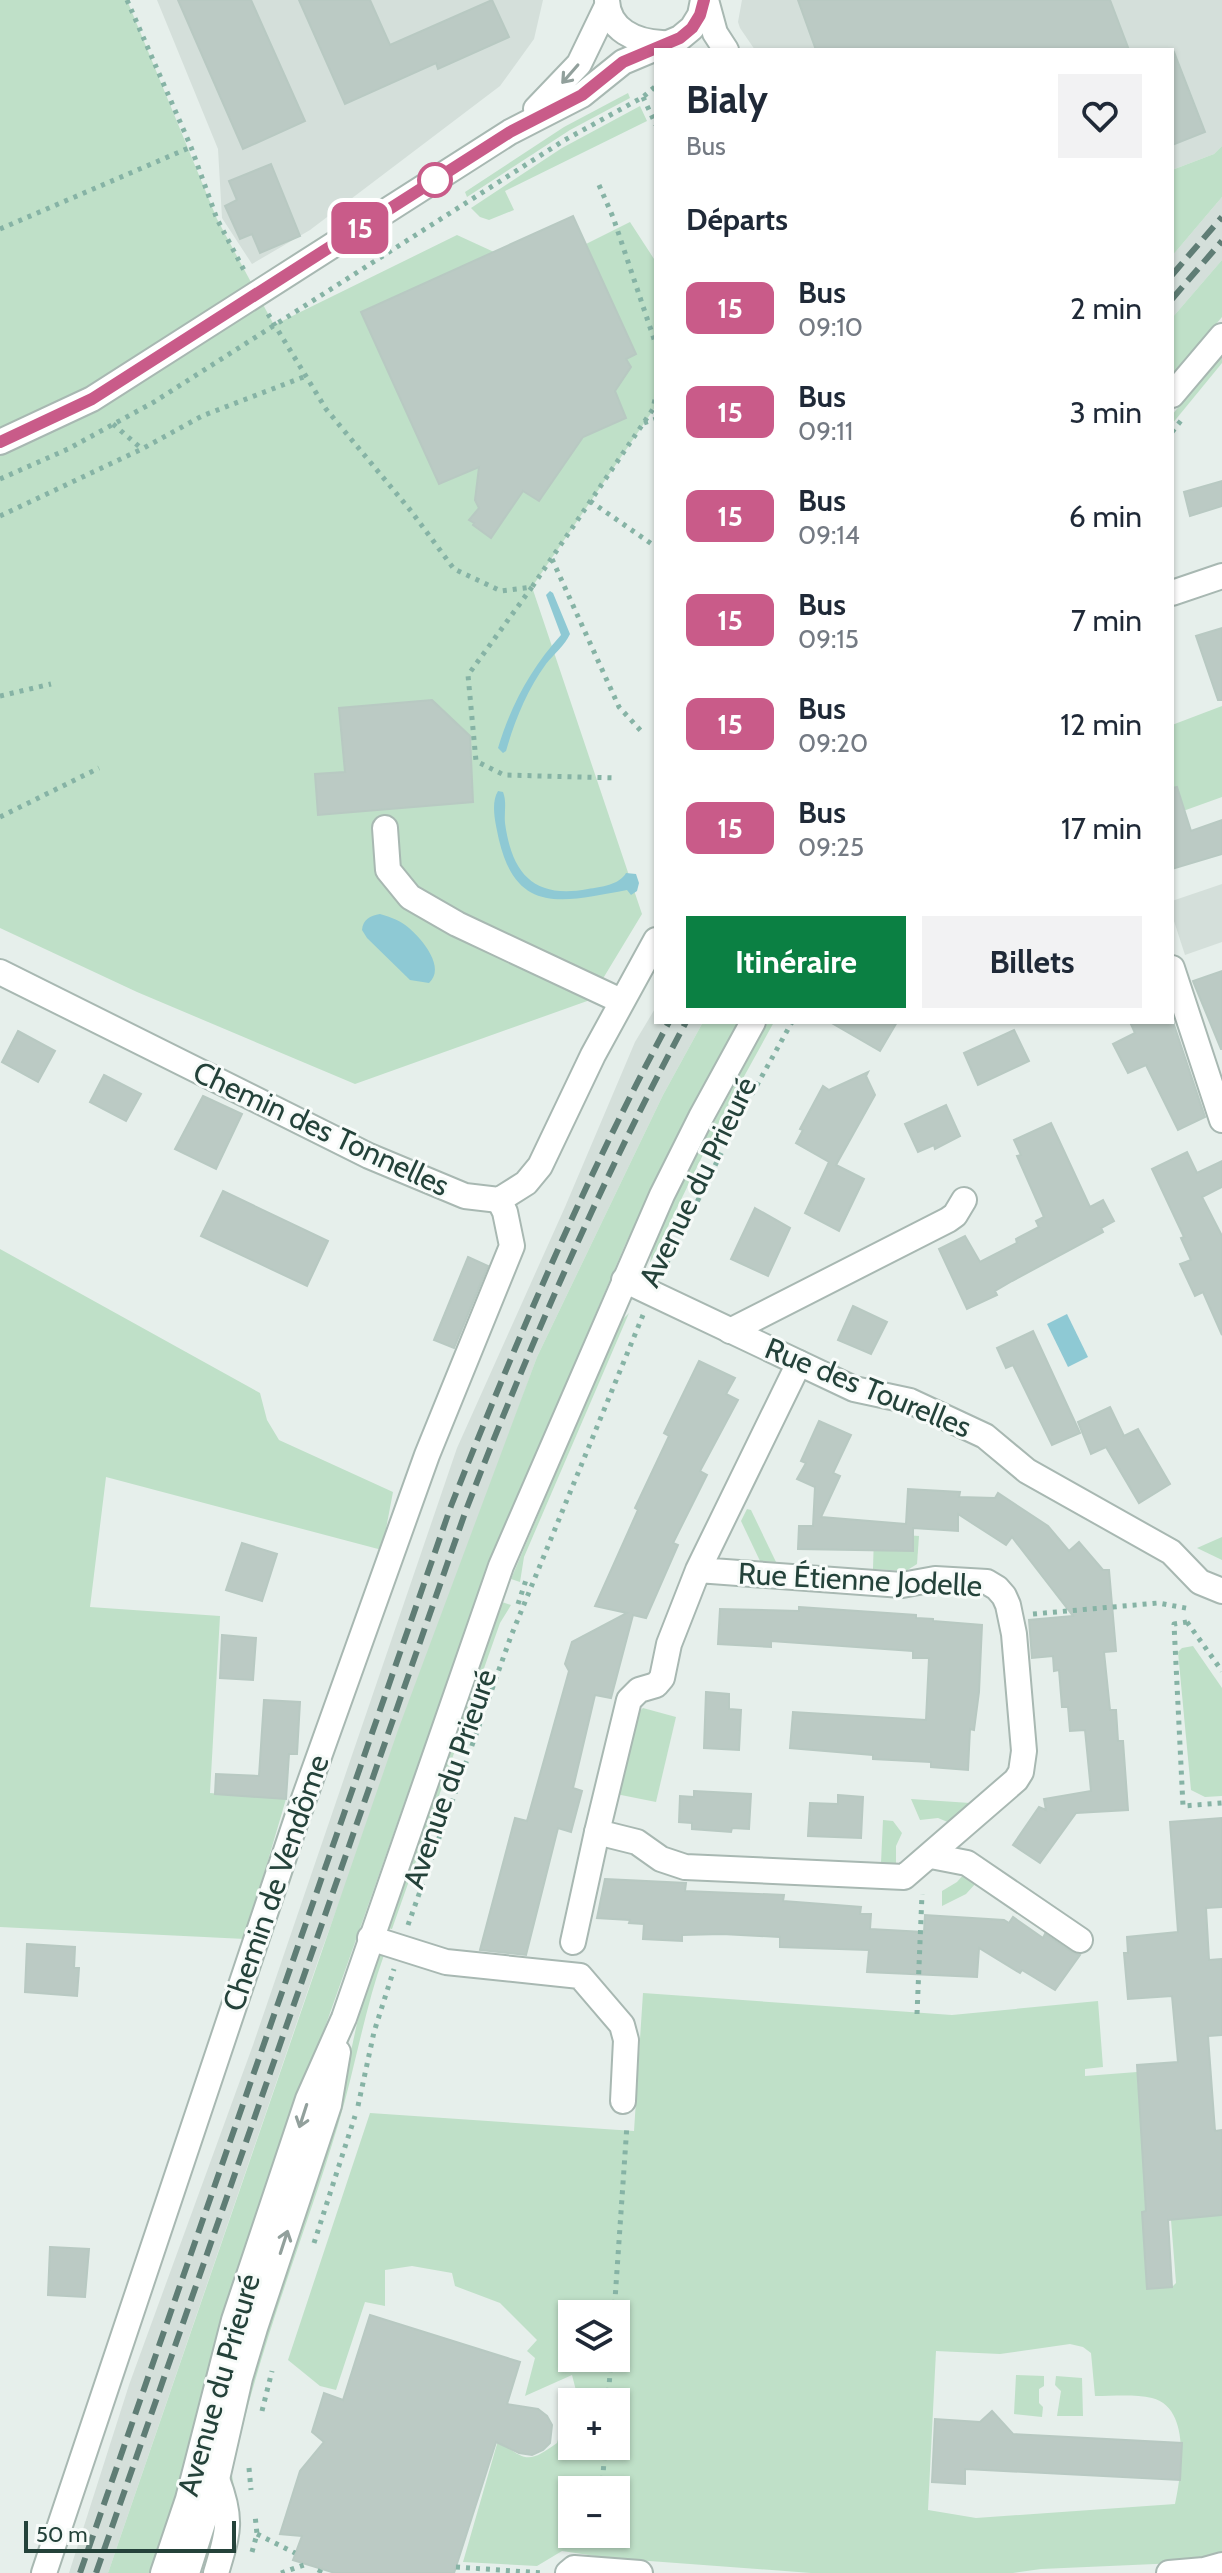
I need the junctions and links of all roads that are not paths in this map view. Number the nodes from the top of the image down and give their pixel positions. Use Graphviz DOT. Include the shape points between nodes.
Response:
graph roads {
  1 [pos="704,0"];
  2 [pos="607,3"];
  3 [pos="673,45"];
  4 [pos="725,48"];
  5 [pos="654,51"];
  6 [pos="510,132"];
  7 [pos="1222,336"];
  8 [pos="1174,393"];
  9 [pos="0,442"];
  10 [pos="1222,576"];
  11 [pos="1197,584"];
  12 [pos="1174,585"];
  13 [pos="1174,592"];
  14 [pos="385,828"];
  15 [pos="654,943"];
  16 [pos="0,972"];
  17 [pos="1174,974"];
  18 [pos="621,1001"];
  19 [pos="752,1024"];
  20 [pos="1222,1120"];
  21 [pos="499,1200"];
  22 [pos="964,1200"];
  23 [pos="624,1280"];
  24 [pos="730,1331"];
  25 [pos="799,1363"];
  26 [pos="698,1570"];
  27 [pos="1222,1591"];
  28 [pos="597,1832"];
  29 [pos="925,1861"];
  30 [pos="370,1938"];
  31 [pos="1080,1940"];
  32 [pos="573,1942"];
  33 [pos="623,2101"];
  34 [pos="245,2324"];
  35 [pos="217,2479"];
  36 [pos="1222,2565"];
  37 [pos="44,2573"];
  38 [pos="163,2573"];
  39 [pos="187,2573"];
  40 [pos="216,2573"];
  41 [pos="568,2573"];
  42 [pos="640,2573"];
  43 [pos="1169,2573"];
  1 -- 3 [label="street" via="692,28"];
  1 -- 4 [label="street"];
  2 -- 3 [label="street" via="613,19 631,37"];
  2 -- 6 [label="street, one-way" via="579,64"];
  5 -- 6 [label="street" via="623,62 582,95"];
  6 -- 9 [label="street" via="92,399"];
  7 -- 8 [label="street"];
  10 -- 11 [label="street"];
  11 -- 12 [label="street"];
  11 -- 13 [label="street"];
  14 -- 18 [label="street" via="388,870 410,897"];
  15 -- 18 [label="street"];
  16 -- 21 [label="street, Chemin des Tonnelles" via="369,1156 465,1196"];
  17 -- 20 [label="street"];
  18 -- 21 [label="street" via="540,1166 526,1183"];
  19 -- 23 [label="street, Avenue du Prieuré"];
  21 -- 37 [label="street, Chemin de Vendôme" via="512,1246 427,1455 303,1803"];
  22 -- 24 [label="street" via="948,1220"];
  23 -- 24 [label="street, Rue des Tourelles"];
  23 -- 30 [label="street, Avenue du Prieuré" via="501,1566"];
  24 -- 25 [label="street, Rue des Tourelles"];
  25 -- 26 [label="street, Rue Étienne Jodelle"];
  25 -- 27 [label="street, Rue des Tourelles" via="854,1389 910,1401 985,1436 1027,1471 1171,1552 1200,1582"];
  26 -- 28 [label="street, Rue Étienne Jodelle" via="676,1623 662,1678 629,1700"];
  26 -- 29 [label="street, Rue Étienne Jodelle" via="902,1585 935,1579 987,1582 1004,1596 1011,1616 1024,1751 1021,1772"];
  28 -- 29 [label="street, Rue Étienne Jodelle" via="637,1842 685,1867 904,1877"];
  28 -- 32 [label="street, Rue Étienne Jodelle"];
  29 -- 31 [label="street" via="967,1863"];
  30 -- 33 [label="street" via="446,1962 580,1976 622,2025"];
  30 -- 34 [label="street, Avenue du Prieuré" via="344,2018 308,2099"];
  34 -- 35 [label="street, Avenue du Prieuré"];
  34 -- 38 [label="street, Avenue du Prieuré"];
  35 -- 39 [label="street, Avenue du Prieuré"];
  35 -- 40 [label="street" via="229,2530"];
  36 -- 43 [label="street"];
  41 -- 42 [label="street" via="574,2568"];
}
